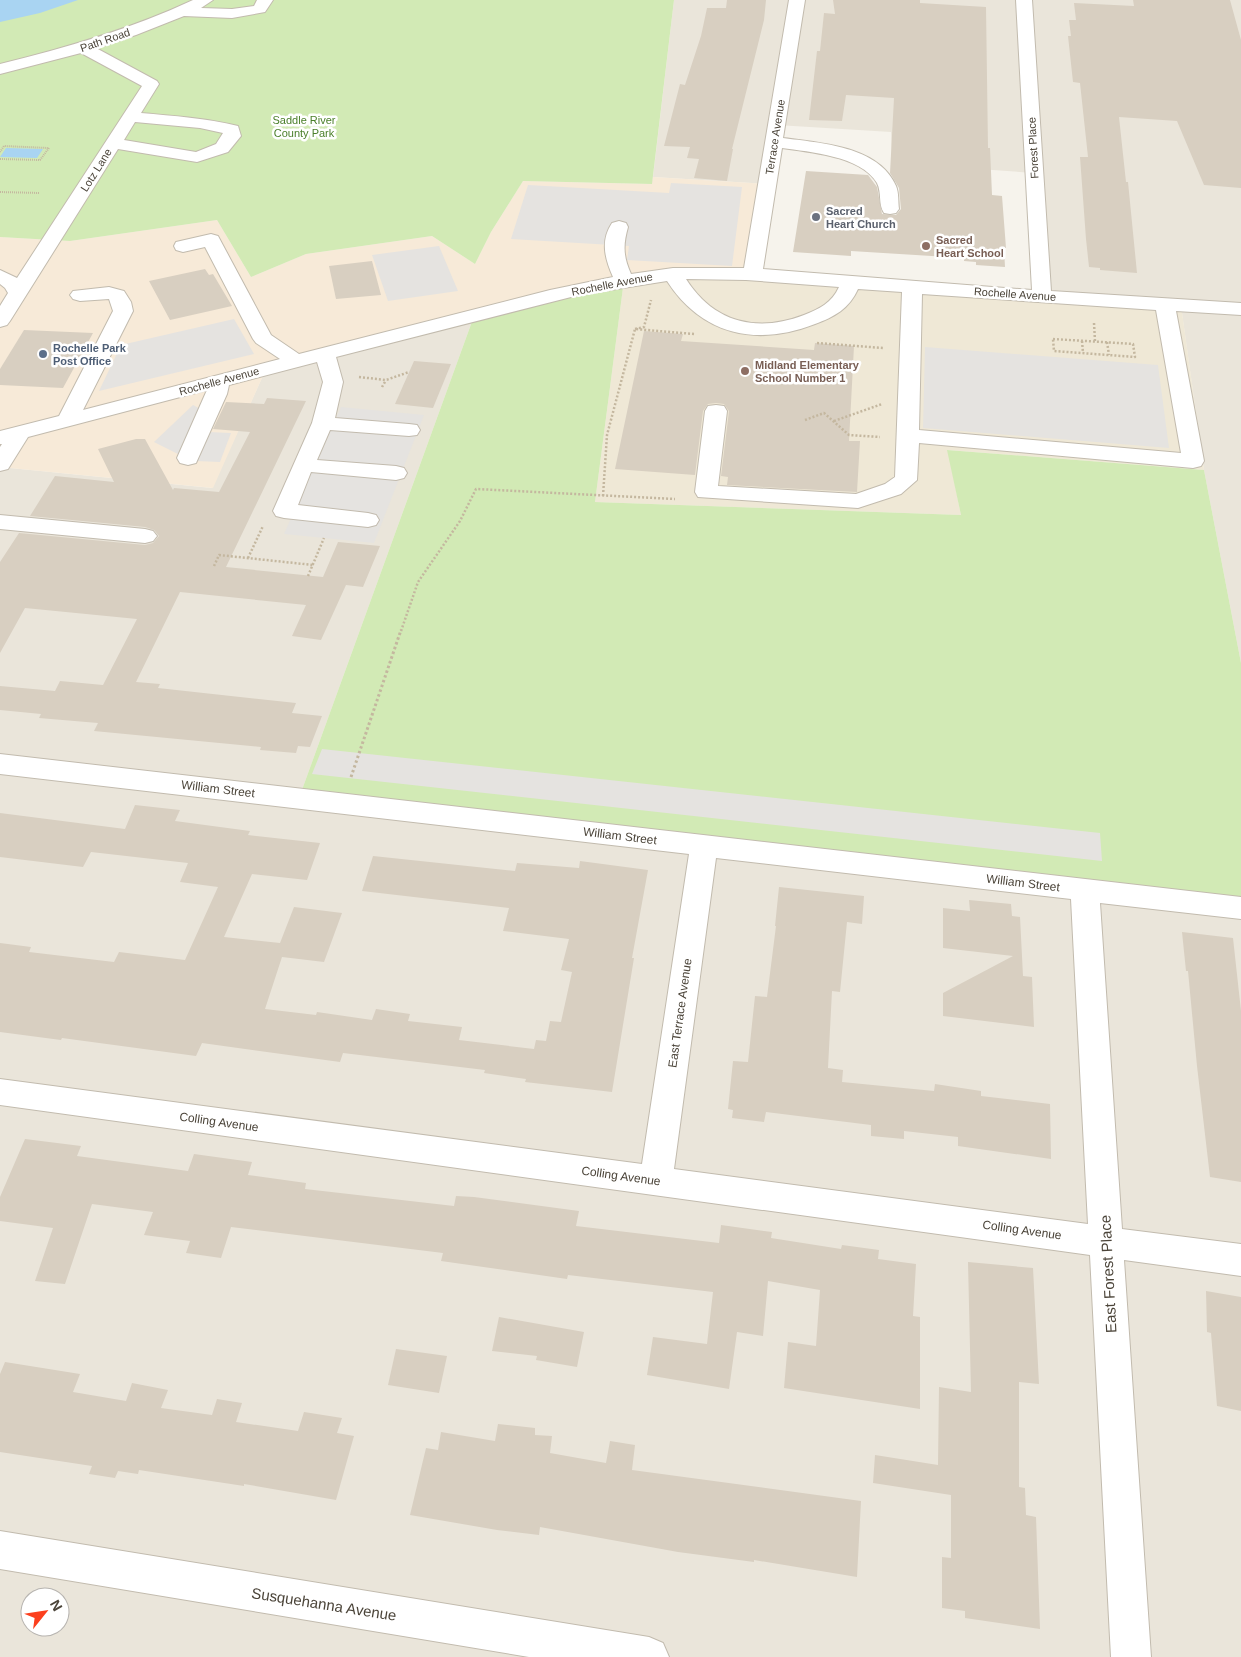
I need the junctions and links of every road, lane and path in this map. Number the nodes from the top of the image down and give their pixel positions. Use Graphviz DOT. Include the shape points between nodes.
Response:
graph roads {
  1 [pos="205,0"];
  2 [pos="265,0"];
  3 [pos="797,0"];
  4 [pos="1024,0"];
  5 [pos="183,11"];
  6 [pos="84,48"];
  7 [pos="0,69"];
  8 [pos="130,117"];
  9 [pos="113,142"];
  10 [pos="774,142"];
  11 [pos="0,152"];
  12 [pos="0,159"];
  13 [pos="0,192"];
  14 [pos="39,194"];
  15 [pos="890,209"];
  16 [pos="619,227"];
  17 [pos="183,246"];
  18 [pos="753,273"];
  19 [pos="673,274"];
  20 [pos="0,276"];
  21 [pos="624,280"];
  22 [pos="851,283"];
  23 [pos="912,287"];
  24 [pos="18,293"];
  25 [pos="80,295"];
  26 [pos="1042,296"];
  27 [pos="1165,304"];
  28 [pos="1241,309"];
  29 [pos="1,319"];
  30 [pos="694,334"];
  31 [pos="1082,340"];
  32 [pos="813,342"];
  33 [pos="1107,342"];
  34 [pos="892,348"];
  35 [pos="325,353"];
  36 [pos="1083,353"];
  37 [pos="1109,355"];
  38 [pos="296,361"];
  39 [pos="409,372"];
  40 [pos="331,374"];
  41 [pos="386,380"];
  42 [pos="219,381"];
  43 [pos="382,387"];
  44 [pos="890,400"];
  45 [pos="716,411"];
  46 [pos="68,420"];
  47 [pos="833,422"];
  48 [pos="323,423"];
  49 [pos="409,430"];
  50 [pos="10,436"];
  51 [pos="908,436"];
  52 [pos="188,458"];
  53 [pos="0,464"];
  54 [pos="303,465"];
  55 [pos="396,473"];
  56 [pos="603,496"];
  57 [pos="675,499"];
  58 [pos="368,520"];
  59 [pos="0,522"];
  60 [pos="145,536"];
  61 [pos="324,538"];
  62 [pos="313,565"];
  63 [pos="214,566"];
  64 [pos="308,576"];
  65 [pos="0,764"];
  66 [pos="341,803"];
  67 [pos="704,846"];
  68 [pos="1085,890"];
  69 [pos="1241,908"];
  70 [pos="0,1092"];
  71 [pos="656,1181"];
  72 [pos="1106,1242"];
  73 [pos="1241,1260"];
  74 [pos="0,1550"];
  75 [pos="649,1657"];
  76 [pos="1130,1657"];
  1 -- 5 [label="street, Path Road"];
  2 -- 5 [label="street" via="260,9 239,13"];
  3 -- 10 [label="street, Terrace Avenue"];
  4 -- 26 [label="street, Forest Place"];
  5 -- 6 [label="street, Path Road"];
  6 -- 7 [label="street, Path Road"];
  6 -- 8 [label="street, Lotz Lane" via="151,84"];
  8 -- 9 [label="street, Lotz Lane"];
  8 -- 9 [label="street" via="200,123 232,130 232,136 222,148 197,156"];
  9 -- 24 [label="street, Lotz Lane"];
  10 -- 15 [label="street" via="823,149 857,159 874,169 887,185"];
  10 -- 18 [label="street, Terrace Avenue"];
  11 -- 12 [label="path" via="4,146 49,148 40,160"];
  13 -- 14 [label="path"];
  16 -- 21 [label="street" via="613,246 614,258"];
  17 -- 38 [label="street" via="210,240 263,339"];
  18 -- 19 [label="street, Rochelle Avenue"];
  18 -- 22 [label="street, Rochelle Avenue"];
  19 -- 21 [label="street, Rochelle Avenue"];
  19 -- 22 [label="street" via="683,293 696,306 721,322 748,330 774,331 799,325 842,300"];
  20 -- 24 [label="street" via="13,284"];
  21 -- 35 [label="street, Rochelle Avenue"];
  22 -- 23 [label="street, Rochelle Avenue"];
  23 -- 26 [label="street, Rochelle Avenue"];
  23 -- 51 [label="street"];
  24 -- 29 [label="street, Lotz Lane"];
  25 -- 46 [label="street" via="117,295 123,311"];
  26 -- 27 [label="street, Rochelle Avenue"];
  27 -- 28 [label="street, Rochelle Avenue"];
  27 -- 51 [label="street" via="1193,461"];
  30 -- 56 [label="path" via="635,329 607,435"];
  31 -- 33 [label="path"];
  31 -- 36 [label="path"];
  31 -- 36 [label="path" via="1053,339 1054,351"];
  32 -- 34 [label="path"];
  33 -- 37 [label="path"];
  33 -- 37 [label="path" via="1133,344 1135,357"];
  35 -- 38 [label="street, Rochelle Avenue"];
  35 -- 40 [label="street"];
  36 -- 37 [label="path"];
  38 -- 42 [label="street, Rochelle Avenue"];
  39 -- 41 [label="path"];
  40 -- 41 [label="path"];
  40 -- 48 [label="street" via="333,382"];
  41 -- 43 [label="path"];
  42 -- 46 [label="street, Rochelle Avenue"];
  42 -- 52 [label="street" via="217,394"];
  44 -- 47 [label="path"];
  45 -- 51 [label="street" via="706,492 858,501 893,489 906,480"];
  46 -- 50 [label="street, Rochelle Avenue"];
  48 -- 49 [label="street"];
  48 -- 54 [label="street"];
  50 -- 53 [label="street"];
  54 -- 55 [label="street"];
  54 -- 58 [label="street" via="284,511"];
  56 -- 57 [label="path"];
  56 -- 66 [label="path" via="476,489 460,521 418,582"];
  59 -- 60 [label="street"];
  61 -- 62 [label="path"];
  62 -- 63 [label="path" via="219,555"];
  62 -- 64 [label="path"];
  65 -- 66 [label="street, William Street"];
  66 -- 67 [label="street, William Street"];
  67 -- 68 [label="street, William Street"];
  67 -- 71 [label="street, East Terrace Avenue"];
  68 -- 69 [label="street, William Street"];
  68 -- 72 [label="street, East Forest Place"];
  70 -- 71 [label="street, Colling Avenue"];
  71 -- 72 [label="street, Colling Avenue"];
  72 -- 73 [label="street, Colling Avenue"];
  72 -- 76 [label="street, East Forest Place"];
  74 -- 75 [label="street, Susquehanna Avenue"];
}
